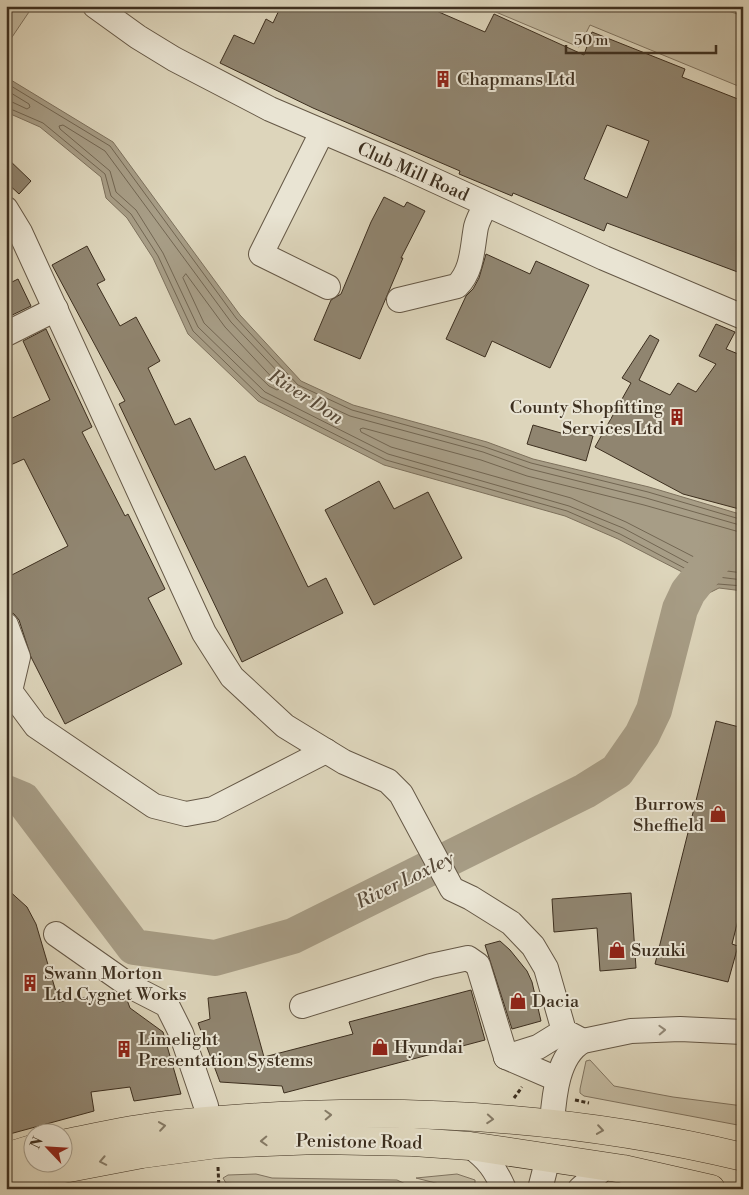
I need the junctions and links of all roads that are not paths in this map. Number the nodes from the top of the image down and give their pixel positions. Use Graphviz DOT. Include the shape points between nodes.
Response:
graph roads {
  1 [pos="95,6"];
  2 [pos="322,132"];
  3 [pos="486,205"];
  4 [pos="6,209"];
  5 [pos="328,286"];
  6 [pos="399,300"];
  7 [pos="56,309"];
  8 [pos="743,317"];
  9 [pos="6,334"];
  10 [pos="6,625"];
  11 [pos="8,690"];
  12 [pos="326,751"];
  13 [pos="56,934"];
  14 [pos="302,1006"];
  15 [pos="743,1032"];
  16 [pos="574,1036"];
  17 [pos="506,1057"];
  18 [pos="555,1088"];
  19 [pos="209,1122"];
  20 [pos="552,1123"];
  21 [pos="72,1142"];
  22 [pos="470,1146"];
  23 [pos="6,1157"];
  24 [pos="743,1157"];
  25 [pos="548,1158"];
  26 [pos="22,1165"];
  27 [pos="72,1165"];
  28 [pos="605,1167"];
  29 [pos="31,1172"];
  30 [pos="6,1180"];
  31 [pos="504,1189"];
  32 [pos="540,1189"];
  33 [pos="580,1189"];
  34 [pos="711,1189"];
  1 -- 2 [label="street, Club Mill Road" via="174,59"];
  2 -- 3 [label="street, Club Mill Road"];
  2 -- 5 [label="street" via="261,254"];
  3 -- 6 [label="street" via="477,224 469,267 457,286"];
  3 -- 8 [label="street, Club Mill Road"];
  4 -- 7 [label="street"];
  7 -- 9 [label="street"];
  7 -- 12 [label="street" via="204,633 232,677 285,726"];
  10 -- 11 [label="street" via="18,657"];
  11 -- 12 [label="street" via="36,726 154,806 186,814 212,809"];
  12 -- 16 [label="street" via="388,781 401,794 452,889 511,923 533,946 546,968"];
  13 -- 19 [label="street" via="130,986 167,1005 181,1033"];
  14 -- 17 [label="street" via="431,966 468,958 478,965"];
  16 -- 15 [label="street, one-way" via="680,1029"];
  16 -- 17 [label="street"];
  16 -- 18 [label="street" via="576,1044"];
  17 -- 18 [label="street"];
  18 -- 20 [label="street"];
  19 -- 20 [label="highway, Penistone Road, one-way" via="376,1113"];
  21 -- 19 [label="highway, Penistone Road, one-way"];
  20 -- 24 [label="highway, Penistone Road, one-way"];
  20 -- 25 [label="highway"];
  22 -- 25 [label="highway, Penistone Road"];
  22 -- 27 [label="highway, Penistone Road, one-way" via="318,1140 255,1142 218,1144"];
  22 -- 31 [label="street" via="486,1158"];
  23 -- 26 [label="highway, Penistone Road"];
  25 -- 28 [label="highway, Penistone Road"];
  25 -- 32 [label="street"];
  28 -- 33 [label="street"];
  28 -- 34 [label="highway, Penistone Road"];
  29 -- 30 [label="highway, Penistone Road"];
}
